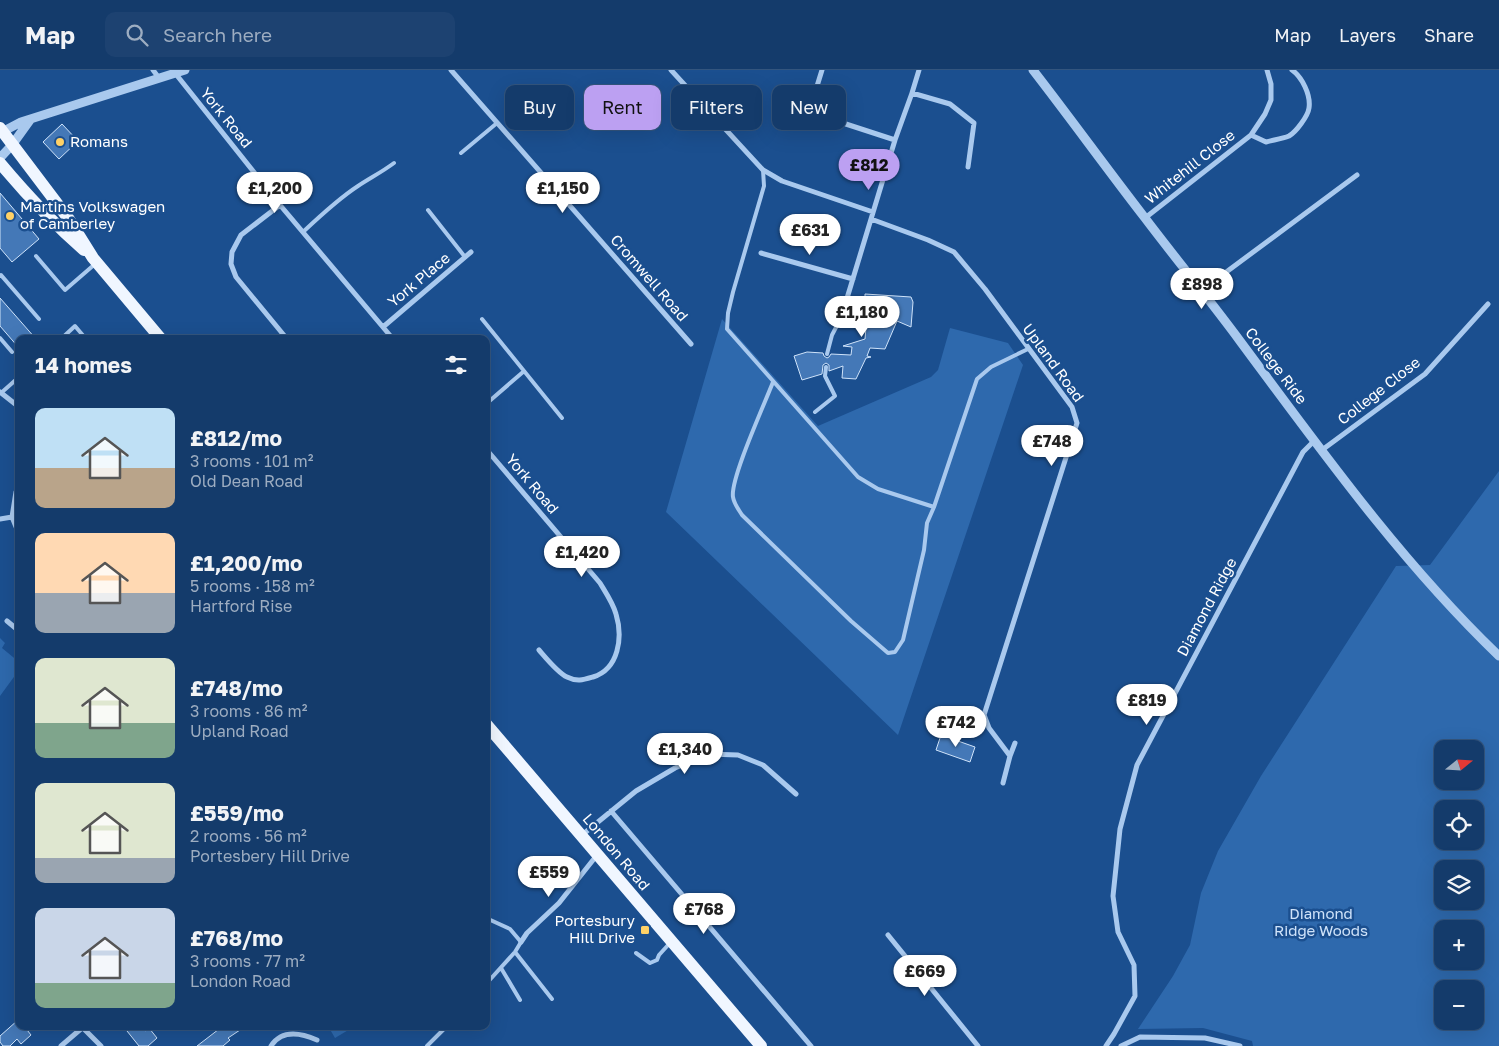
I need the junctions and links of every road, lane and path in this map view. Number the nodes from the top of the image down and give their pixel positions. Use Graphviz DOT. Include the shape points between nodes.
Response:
graph roads {
  1 [pos="153,70"];
  2 [pos="185,70"];
  3 [pos="451,70"];
  4 [pos="671,70"];
  5 [pos="822,70"];
  6 [pos="919,70"];
  7 [pos="1033,70"];
  8 [pos="1267,70"];
  9 [pos="1292,70"];
  10 [pos="175,73"];
  11 [pos="159,78"];
  12 [pos="912,93"];
  13 [pos="30,120"];
  14 [pos="497,122"];
  15 [pos="1,131"];
  16 [pos="1251,135"];
  17 [pos="895,140"];
  18 [pos="12,145"];
  19 [pos="461,153"];
  20 [pos="0,158"];
  21 [pos="0,163"];
  22 [pos="394,163"];
  23 [pos="968,167"];
  24 [pos="763,170"];
  25 [pos="1358,175"];
  26 [pos="280,205"];
  27 [pos="428,210"];
  28 [pos="873,212"];
  29 [pos="1145,218"];
  30 [pos="871,219"];
  31 [pos="303,232"];
  32 [pos="471,252"];
  33 [pos="761,253"];
  34 [pos="36,256"];
  35 [pos="465,257"];
  36 [pos="95,261"];
  37 [pos="0,275"];
  38 [pos="853,279"];
  39 [pos="1202,290"];
  40 [pos="1488,304"];
  41 [pos="841,318"];
  42 [pos="482,319"];
  43 [pos="39,320"];
  44 [pos="383,326"];
  45 [pos="65,335"];
  46 [pos="83,335"];
  47 [pos="158,335"];
  48 [pos="284,335"];
  49 [pos="390,335"];
  50 [pos="0,338"];
  51 [pos="691,344"];
  52 [pos="1028,349"];
  53 [pos="12,352"];
  54 [pos="827,354"];
  55 [pos="826,367"];
  56 [pos="523,372"];
  57 [pos="15,380"];
  58 [pos="773,382"];
  59 [pos="0,392"];
  60 [pos="490,401"];
  61 [pos="15,403"];
  62 [pos="815,412"];
  63 [pos="562,418"];
  64 [pos="1314,441"];
  65 [pos="1322,450"];
  66 [pos="490,454"];
  67 [pos="15,498"];
  68 [pos="934,507"];
  69 [pos="12,517"];
  70 [pos="0,519"];
  71 [pos="15,524"];
  72 [pos="7,620"];
  73 [pos="15,627"];
  74 [pos="539,650"];
  75 [pos="1499,656"];
  76 [pos="490,729"];
  77 [pos="1015,743"];
  78 [pos="1010,756"];
  79 [pos="1003,783"];
  80 [pos="796,794"];
  81 [pos="611,810"];
  82 [pos="581,836"];
  83 [pos="598,855"];
  84 [pos="490,920"];
  85 [pos="888,935"];
  86 [pos="521,942"];
  87 [pos="672,942"];
  88 [pos="515,952"];
  89 [pos="636,953"];
  90 [pos="501,968"];
  91 [pos="490,980"];
  92 [pos="552,999"];
  93 [pos="520,1000"];
  94 [pos="78,1030"];
  95 [pos="84,1030"];
  96 [pos="443,1030"];
  97 [pos="317,1040"];
  98 [pos="61,1046"];
  99 [pos="101,1046"];
  100 [pos="271,1046"];
  101 [pos="427,1046"];
  102 [pos="761,1046"];
  103 [pos="811,1046"];
  104 [pos="978,1046"];
  105 [pos="1106,1046"];
  106 [pos="1121,1046"];
  107 [pos="1240,1046"];
  1 -- 11 [label="street"];
  2 -- 10 [label="street"];
  3 -- 14 [label="street, Cromwell Road"];
  4 -- 24 [label="street"];
  5 -- 17 [label="street" via="809,112"];
  6 -- 12 [label="street"];
  7 -- 29 [label="street, College Ride"];
  8 -- 16 [label="street, Whitehill Close" via="1271,100"];
  9 -- 16 [label="street, Whitehill Close" via="1307,89 1309,108 1301,124 1289,136 1266,142"];
  10 -- 11 [label="street"];
  10 -- 26 [label="street, York Road"];
  11 -- 13 [label="street"];
  12 -- 17 [label="street"];
  12 -- 23 [label="street" via="950,104 974,123"];
  13 -- 15 [label="street"];
  13 -- 18 [label="street"];
  14 -- 19 [label="lane"];
  14 -- 51 [label="street, Cromwell Road"];
  15 -- 18 [label="main road"];
  16 -- 29 [label="street, Whitehill Close"];
  17 -- 28 [label="street"];
  18 -- 20 [label="street"];
  18 -- 36 [label="main road" via="68,218"];
  21 -- 36 [label="main road" via="52,222"];
  22 -- 31 [label="lane" via="357,186"];
  24 -- 28 [label="street" via="782,181"];
  24 -- 58 [label="lane" via="764,186 733,292 727,329"];
  25 -- 39 [label="street"];
  26 -- 31 [label="street, York Road"];
  26 -- 48 [label="street" via="241,235 232,252 231,264 236,277"];
  27 -- 35 [label="lane"];
  28 -- 30 [label="street"];
  29 -- 39 [label="street, College Ride"];
  30 -- 38 [label="street"];
  30 -- 52 [label="street, Upland Road" via="954,252"];
  31 -- 44 [label="street, York Road"];
  32 -- 35 [label="street, York Place"];
  33 -- 38 [label="street"];
  34 -- 36 [label="lane" via="65,290"];
  35 -- 44 [label="street, York Place"];
  36 -- 47 [label="main road"];
  37 -- 43 [label="lane"];
  38 -- 41 [label="street"];
  39 -- 64 [label="street, College Ride"];
  40 -- 65 [label="street, College Close" via="1425,374"];
  41 -- 54 [label="lane"];
  42 -- 56 [label="lane"];
  44 -- 49 [label="street, York Road"];
  45 -- 46 [label="lane" via="75,326"];
  50 -- 53 [label="lane"];
  52 -- 68 [label="lane" via="991,367 977,380"];
  52 -- 78 [label="street, Upland Road" via="1072,407 1077,423 984,715 989,728"];
  55 -- 62 [label="lane" via="825,376 835,396"];
  56 -- 60 [label="lane"];
  56 -- 63 [label="lane"];
  57 -- 59 [label="lane"];
  58 -- 68 [label="lane" via="858,477 878,489"];
  58 -- 68 [label="lane" via="737,474 733,490 736,505 762,535 888,653 895,652 903,640 927,523"];
  59 -- 61 [label="street"];
  64 -- 65 [label="street, College Ride"];
  64 -- 105 [label="street, Diamond Ridge" via="1302,452 1137,765 1120,829 1113,896 1118,932 1134,965 1135,996"];
  65 -- 75 [label="street, College Ride" via="1388,536"];
  66 -- 74 [label="street, York Road" via="600,583 616,615 619,647 611,666 596,676 578,681 565,677"];
  67 -- 69 [label="street"];
  69 -- 70 [label="street"];
  69 -- 71 [label="street"];
  72 -- 73 [label="street"];
  76 -- 82 [label="main road, London Road"];
  77 -- 78 [label="street"];
  78 -- 79 [label="street"];
  80 -- 81 [label="street" via="763,765 738,754 708,754 675,768"];
  81 -- 82 [label="street"];
  81 -- 103 [label="street, London Road"];
  82 -- 83 [label="main road, London Road"];
  83 -- 86 [label="street" via="559,903"];
  83 -- 87 [label="main road, London Road"];
  84 -- 86 [label="lane" via="510,928"];
  85 -- 104 [label="street"];
  86 -- 88 [label="lane"];
  87 -- 89 [label="lane" via="657,960 650,963"];
  87 -- 102 [label="main road, London Road"];
  88 -- 90 [label="lane"];
  88 -- 92 [label="lane"];
  90 -- 91 [label="lane"];
  90 -- 93 [label="lane"];
  94 -- 98 [label="street"];
  95 -- 99 [label="street"];
  96 -- 101 [label="lane"];
  97 -- 100 [label="street" via="303,1034 286,1034"];
  106 -- 107 [label="street" via="1140,1037 1205,1038"];
}
